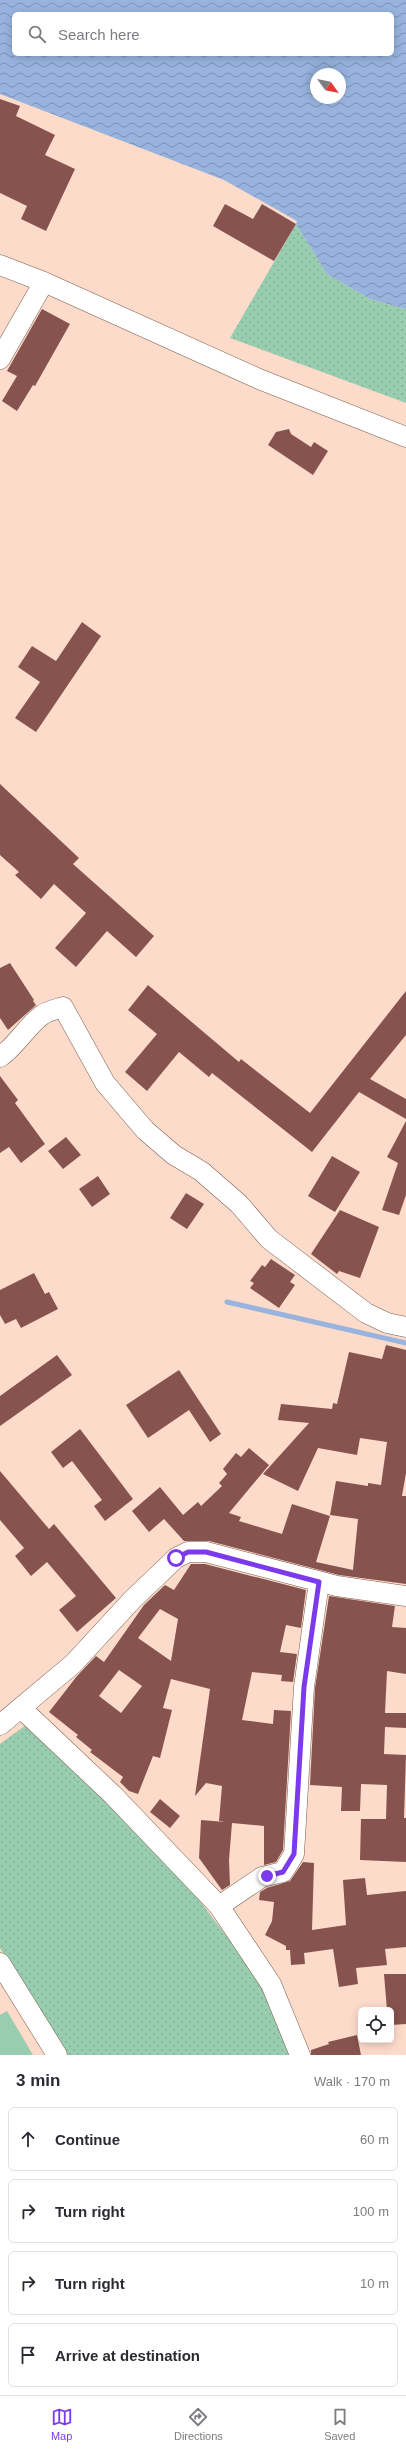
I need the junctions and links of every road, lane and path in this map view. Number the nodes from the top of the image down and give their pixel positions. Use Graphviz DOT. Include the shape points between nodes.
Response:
graph roads {
  1 [pos="0,266"];
  2 [pos="44,282"];
  3 [pos="0,359"];
  4 [pos="406,437"];
  5 [pos="0,1057"];
  6 [pos="406,1327"];
  7 [pos="319,1582"];
  8 [pos="406,1596"];
  9 [pos="22,1709"];
  10 [pos="0,1725"];
  11 [pos="219,1906"];
  12 [pos="0,1963"];
  13 [pos="57,2055"];
  14 [pos="300,2055"];
  1 -- 2 [label="street"];
  2 -- 3 [label="street"];
  2 -- 4 [label="street" via="259,379"];
  5 -- 6 [label="street" via="11,1050 26,1030 43,1014 63,1007 105,1083 145,1130 174,1155 201,1171 239,1204 269,1239 366,1313 387,1323"];
  7 -- 8 [label="street"];
  7 -- 9 [label="street" via="206,1552 188,1552 176,1558 132,1600 73,1664"];
  7 -- 11 [label="street" via="304,1687 294,1854 283,1872 262,1877"];
  9 -- 10 [label="street"];
  9 -- 11 [label="street" via="113,1795"];
  11 -- 14 [label="street" via="271,1984"];
  12 -- 13 [label="street"];
}
